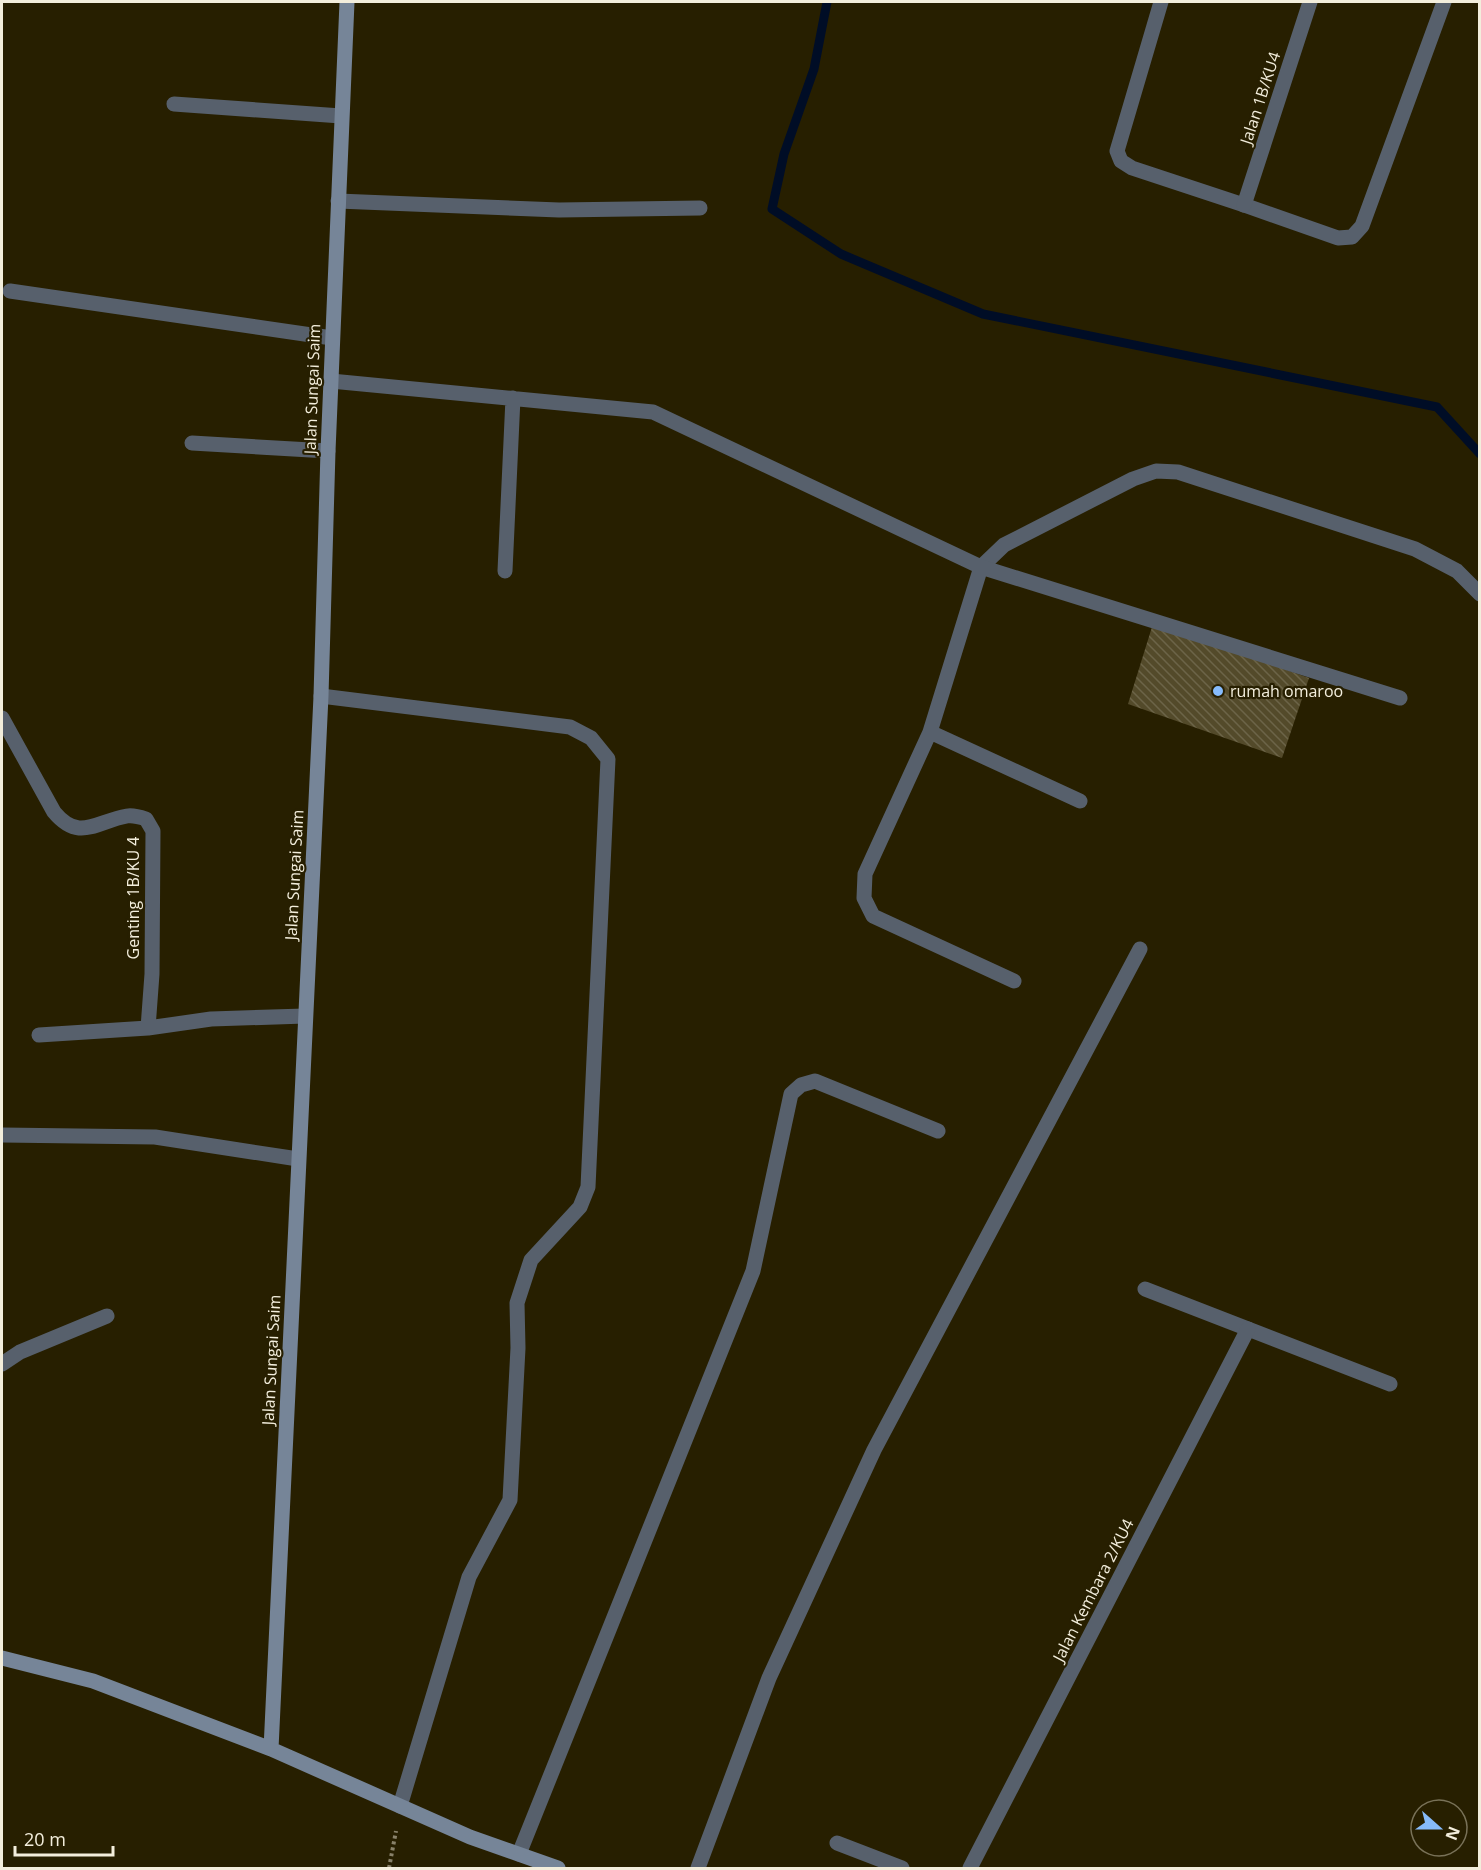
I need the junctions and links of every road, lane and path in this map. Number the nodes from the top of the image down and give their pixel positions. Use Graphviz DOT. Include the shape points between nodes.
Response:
graph roads {
  1 [pos="347,2"];
  2 [pos="1161,2"];
  3 [pos="1310,2"];
  4 [pos="1444,2"];
  5 [pos="174,104"];
  6 [pos="341,116"];
  7 [pos="338,201"];
  8 [pos="1244,205"];
  9 [pos="700,208"];
  10 [pos="10,291"];
  11 [pos="332,338"];
  12 [pos="331,381"];
  13 [pos="513,398"];
  14 [pos="192,443"];
  15 [pos="328,451"];
  16 [pos="981,567"];
  17 [pos="505,571"];
  18 [pos="1479,594"];
  19 [pos="321,696"];
  20 [pos="1400,698"];
  21 [pos="2,718"];
  22 [pos="930,732"];
  23 [pos="1080,801"];
  24 [pos="1140,949"];
  25 [pos="1014,981"];
  26 [pos="304,1016"];
  27 [pos="148,1029"];
  28 [pos="39,1035"];
  29 [pos="938,1131"];
  30 [pos="2,1135"];
  31 [pos="298,1159"];
  32 [pos="1145,1289"];
  33 [pos="108,1316"];
  34 [pos="1248,1329"];
  35 [pos="2,1364"];
  36 [pos="1390,1384"];
  37 [pos="2,1658"];
  38 [pos="271,1749"];
  39 [pos="400,1806"];
  40 [pos="837,1843"];
  41 [pos="519,1854"];
  42 [pos="389,1869"];
  43 [pos="558,1869"];
  44 [pos="698,1869"];
  45 [pos="902,1869"];
  46 [pos="970,1869"];
  1 -- 6 [label="street, Jalan Sungai Saim"];
  2 -- 8 [label="street" via="1117,151 1121,161"];
  3 -- 8 [label="street, Jalan 1B/KU4"];
  4 -- 8 [label="street" via="1362,226 1352,237 1338,238"];
  5 -- 6 [label="street"];
  6 -- 7 [label="street, Jalan Sungai Saim"];
  7 -- 9 [label="street" via="559,210"];
  7 -- 11 [label="street, Jalan Sungai Saim"];
  10 -- 11 [label="street"];
  11 -- 12 [label="street, Jalan Sungai Saim"];
  12 -- 13 [label="street"];
  12 -- 15 [label="street, Jalan Sungai Saim"];
  13 -- 16 [label="street" via="653,412"];
  13 -- 17 [label="street"];
  14 -- 15 [label="street"];
  15 -- 19 [label="street, Jalan Sungai Saim"];
  16 -- 18 [label="street" via="1005,545 1132,478 1156,471 1178,472 1415,549 1457,571"];
  16 -- 20 [label="street"];
  16 -- 22 [label="street"];
  19 -- 26 [label="street, Jalan Sungai Saim"];
  19 -- 39 [label="street" via="570,727 591,738 608,759 588,1187 580,1207 531,1260 518,1303 510,1500 469,1577"];
  21 -- 27 [label="street, Genting 1B/KU 4" via="64,824 80,829 129,816 146,819 153,831"];
  22 -- 23 [label="street"];
  22 -- 25 [label="street" via="865,874 864,898 873,916"];
  24 -- 44 [label="street" via="874,1450 769,1678"];
  26 -- 27 [label="street" via="211,1019"];
  26 -- 31 [label="street, Jalan Sungai Saim"];
  27 -- 28 [label="street"];
  29 -- 41 [label="street" via="815,1081 801,1085 791,1094 753,1271"];
  30 -- 31 [label="street" via="155,1137"];
  31 -- 38 [label="street, Jalan Sungai Saim"];
  32 -- 34 [label="street"];
  33 -- 35 [label="street" via="20,1352"];
  34 -- 36 [label="street"];
  34 -- 46 [label="street, Jalan Kembara 2/KU4"];
  37 -- 38 [label="street" via="93,1681"];
  38 -- 39 [label="street"];
  39 -- 41 [label="street"];
  39 -- 42 [label="path"];
  40 -- 45 [label="street"];
  41 -- 43 [label="street"];
}
